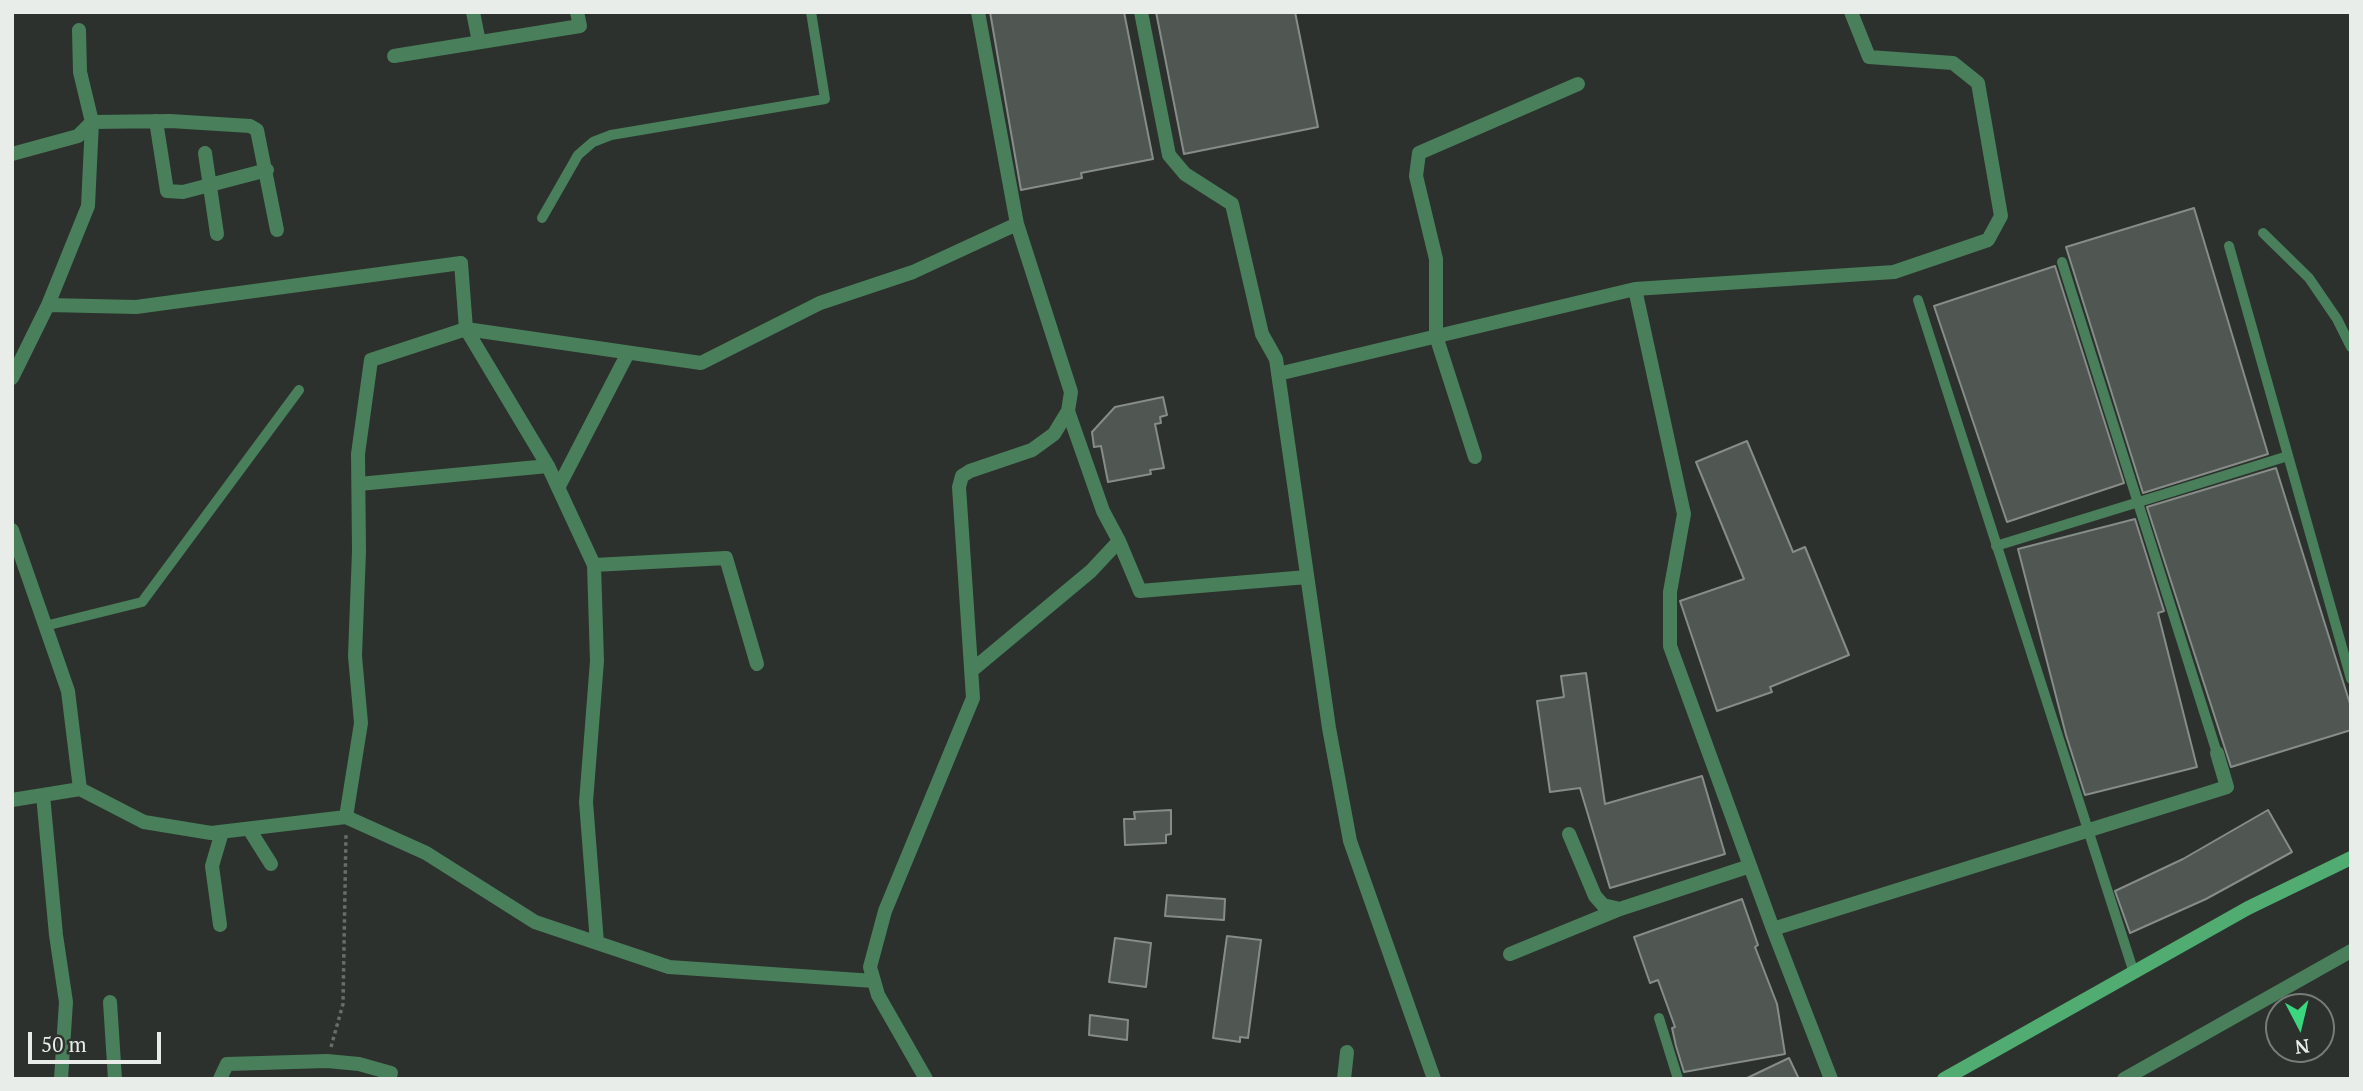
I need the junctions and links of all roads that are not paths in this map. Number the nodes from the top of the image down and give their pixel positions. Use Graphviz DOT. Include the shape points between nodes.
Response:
graph roads {
  1 [pos="473,12"];
  2 [pos="577,12"];
  3 [pos="810,12"];
  4 [pos="978,12"];
  5 [pos="1141,12"];
  6 [pos="1851,12"];
  7 [pos="79,30"];
  8 [pos="479,42"];
  9 [pos="394,56"];
  10 [pos="1578,84"];
  11 [pos="156,121"];
  12 [pos="92,122"];
  13 [pos="205,153"];
  14 [pos="12,154"];
  15 [pos="267,170"];
  16 [pos="209,185"];
  17 [pos="542,218"];
  18 [pos="1017,224"];
  19 [pos="277,230"];
  20 [pos="2263,233"];
  21 [pos="217,234"];
  22 [pos="2229,246"];
  23 [pos="2062,262"];
  24 [pos="1635,289"];
  25 [pos="1918,300"];
  26 [pos="48,305"];
  27 [pos="466,330"];
  28 [pos="1436,336"];
  29 [pos="2351,348"];
  30 [pos="628,353"];
  31 [pos="1278,374"];
  32 [pos="12,378"];
  33 [pos="299,390"];
  34 [pos="1068,411"];
  35 [pos="2288,456"];
  36 [pos="1475,457"];
  37 [pos="548,466"];
  38 [pos="359,484"];
  39 [pos="558,488"];
  40 [pos="2138,502"];
  41 [pos="12,530"];
  42 [pos="1119,541"];
  43 [pos="1996,547"];
  44 [pos="594,565"];
  45 [pos="1307,577"];
  46 [pos="45,626"];
  47 [pos="757,664"];
  48 [pos="971,671"];
  49 [pos="2351,679"];
  50 [pos="2217,753"];
  51 [pos="80,789"];
  52 [pos="43,795"];
  53 [pos="12,800"];
  54 [pos="346,817"];
  55 [pos="249,829"];
  56 [pos="2087,831"];
  57 [pos="222,832"];
  58 [pos="1569,834"];
  59 [pos="2351,858"];
  60 [pos="271,864"];
  61 [pos="1750,866"];
  62 [pos="1620,909"];
  63 [pos="220,925"];
  64 [pos="1773,929"];
  65 [pos="597,943"];
  66 [pos="2351,951"];
  67 [pos="1510,954"];
  68 [pos="2134,973"];
  69 [pos="874,981"];
  70 [pos="110,1002"];
  71 [pos="1659,1018"];
  72 [pos="1346,1052"];
  73 [pos="391,1073"];
  74 [pos="61,1079"];
  75 [pos="115,1079"];
  76 [pos="220,1079"];
  77 [pos="926,1079"];
  78 [pos="1344,1079"];
  79 [pos="1434,1079"];
  80 [pos="1678,1079"];
  81 [pos="1832,1079"];
  82 [pos="1944,1079"];
  83 [pos="2124,1079"];
  1 -- 8 [label="street"];
  2 -- 8 [label="street" via="580,26"];
  3 -- 17 [label="lane" via="825,99 593,142 578,155"];
  4 -- 18 [label="street"];
  5 -- 31 [label="street" via="1169,156 1185,174 1232,204 1262,334 1276,359"];
  6 -- 24 [label="street" via="1869,57 1953,63 1978,83 2001,216 1988,240 1894,272"];
  7 -- 12 [label="street" via="80,72"];
  8 -- 9 [label="street"];
  10 -- 28 [label="street" via="1419,153 1416,176 1436,259"];
  11 -- 12 [label="street"];
  11 -- 15 [label="street" via="250,126 261,136"];
  11 -- 16 [label="street" via="167,191"];
  12 -- 14 [label="street" via="78,136"];
  12 -- 26 [label="street" via="88,206"];
  13 -- 16 [label="street"];
  15 -- 16 [label="street"];
  15 -- 19 [label="street"];
  16 -- 21 [label="street"];
  18 -- 30 [label="street" via="913,272 820,303 701,363"];
  18 -- 34 [label="street" via="1068,376"];
  20 -- 29 [label="lane" via="2309,278"];
  22 -- 35 [label="lane"];
  23 -- 40 [label="lane"];
  24 -- 28 [label="street"];
  24 -- 61 [label="street" via="1684,514 1670,592 1670,646"];
  25 -- 43 [label="lane"];
  26 -- 27 [label="street" via="136,307 461,263"];
  26 -- 32 [label="street"];
  27 -- 30 [label="street"];
  27 -- 37 [label="street"];
  27 -- 38 [label="street" via="371,360 358,454"];
  28 -- 31 [label="street"];
  28 -- 36 [label="street"];
  30 -- 39 [label="street"];
  31 -- 45 [label="street"];
  33 -- 46 [label="lane" via="142,602"];
  34 -- 42 [label="street" via="1103,511"];
  34 -- 48 [label="street" via="1054,434 1032,450 962,476 959,487"];
  35 -- 40 [label="lane"];
  35 -- 49 [label="lane"];
  37 -- 38 [label="street"];
  37 -- 39 [label="street"];
  38 -- 54 [label="street" via="355,656 361,723"];
  39 -- 44 [label="street"];
  40 -- 43 [label="lane"];
  40 -- 50 [label="lane"];
  41 -- 46 [label="street"];
  42 -- 45 [label="street" via="1140,591"];
  42 -- 48 [label="street" via="1091,571"];
  43 -- 56 [label="lane"];
  44 -- 47 [label="street" via="726,558"];
  44 -- 65 [label="street" via="597,661 586,802"];
  45 -- 79 [label="street" via="1350,841"];
  46 -- 51 [label="street" via="68,691"];
  48 -- 69 [label="street" via="973,698 885,911 870,967"];
  50 -- 56 [label="street" via="2227,787"];
  51 -- 52 [label="street"];
  51 -- 57 [label="street" via="144,822"];
  52 -- 53 [label="street"];
  52 -- 74 [label="street" via="66,1002"];
  54 -- 55 [label="street"];
  54 -- 65 [label="street" via="426,853 535,922"];
  55 -- 57 [label="street"];
  55 -- 60 [label="street"];
  56 -- 64 [label="street"];
  56 -- 68 [label="lane"];
  57 -- 63 [label="street" via="212,866"];
  58 -- 62 [label="street" via="1595,896 1603,905"];
  59 -- 68 [label="street" via="2248,908"];
  61 -- 62 [label="street"];
  61 -- 64 [label="street"];
  62 -- 67 [label="street"];
  64 -- 81 [label="street"];
  65 -- 69 [label="street" via="669,967"];
  66 -- 83 [label="street"];
  68 -- 82 [label="street"];
  69 -- 77 [label="street"];
  70 -- 75 [label="street"];
  71 -- 80 [label="lane"];
  72 -- 78 [label="street"];
  73 -- 76 [label="street" via="327,1061 227,1064"];
}
